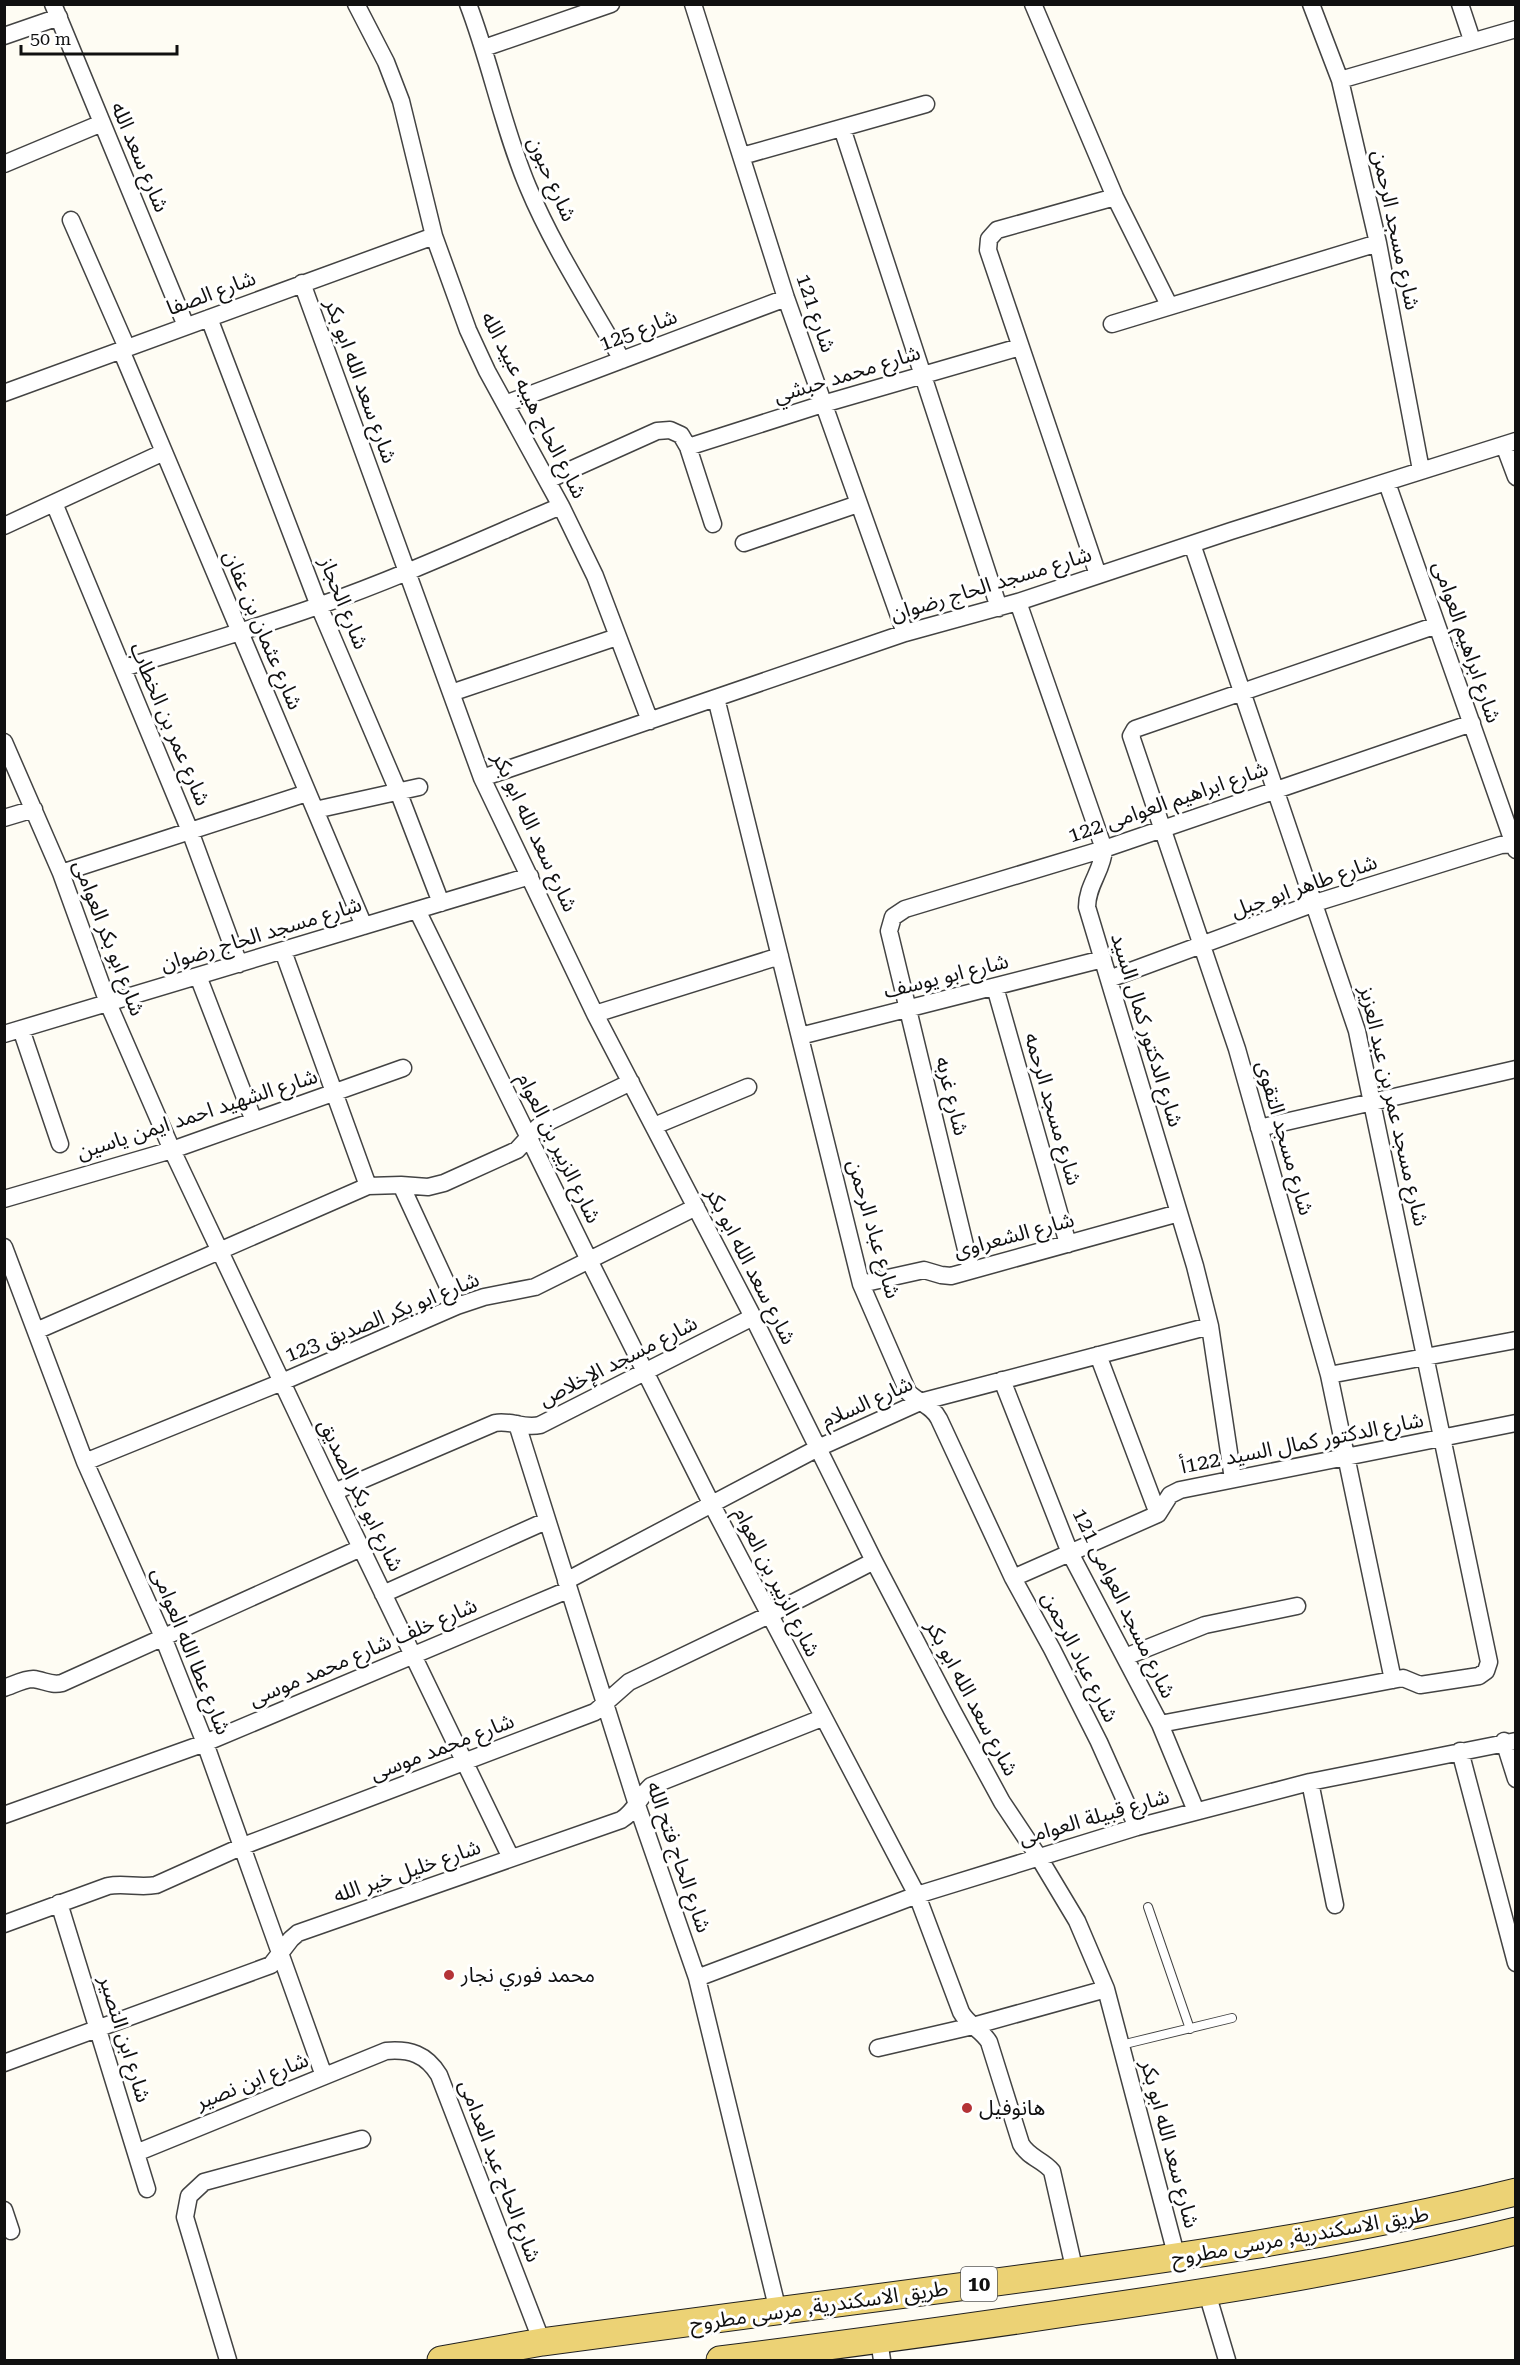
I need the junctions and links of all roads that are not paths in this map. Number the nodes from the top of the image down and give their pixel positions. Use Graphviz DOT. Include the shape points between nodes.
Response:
graph roads {
  1 [pos="356,4"];
  2 [pos="468,4"];
  3 [pos="611,4"];
  4 [pos="693,4"];
  5 [pos="1033,4"];
  6 [pos="1311,4"];
  7 [pos="1460,4"];
  8 [pos="56,11"];
  9 [pos="1515,28"];
  10 [pos="4,36"];
  11 [pos="1472,40"];
  12 [pos="484,48"];
  13 [pos="1340,80"];
  14 [pos="926,104"];
  15 [pos="102,123"];
  16 [pos="842,128"];
  17 [pos="742,156"];
  18 [pos="4,164"];
  19 [pos="1115,197"];
  20 [pos="71,220"];
  21 [pos="434,236"];
  22 [pos="1378,243"];
  23 [pos="302,283"];
  24 [pos="786,298"];
  25 [pos="1169,305"];
  26 [pos="210,318"];
  27 [pos="1113,324"];
  28 [pos="186,326"];
  29 [pos="1020,346"];
  30 [pos="124,349"];
  31 [pos="622,360"];
  32 [pos="923,375"];
  33 [pos="4,393"];
  34 [pos="505,404"];
  35 [pos="823,404"];
  36 [pos="1510,443"];
  37 [pos="688,447"];
  38 [pos="164,452"];
  39 [pos="1420,470"];
  40 [pos="1515,477"];
  41 [pos="548,480"];
  42 [pos="1387,483"];
  43 [pos="54,503"];
  44 [pos="858,504"];
  45 [pos="561,506"];
  46 [pos="713,524"];
  47 [pos="4,526"];
  48 [pos="744,543"];
  49 [pos="1192,544"];
  50 [pos="406,573"];
  51 [pos="1098,575"];
  52 [pos="1018,602"];
  53 [pos="319,606"];
  54 [pos="999,608"];
  55 [pos="1437,625"];
  56 [pos="240,633"];
  57 [pos="905,633"];
  58 [pos="617,637"];
  59 [pos="123,668"];
  60 [pos="451,693"];
  61 [pos="1243,693"];
  62 [pos="716,698"];
  63 [pos="650,721"];
  64 [pos="1472,723"];
  65 [pos="4,742"];
  66 [pos="482,778"];
  67 [pos="419,787"];
  68 [pos="1276,790"];
  69 [pos="399,791"];
  70 [pos="308,793"];
  71 [pos="34,809"];
  72 [pos="315,810"];
  73 [pos="4,818"];
  74 [pos="1161,829"];
  75 [pos="190,831"];
  76 [pos="1515,846"];
  77 [pos="1104,849"];
  78 [pos="61,873"];
  79 [pos="530,876"];
  80 [pos="441,903"];
  81 [pos="1315,903"];
  82 [pos="417,910"];
  83 [pos="364,927"];
  84 [pos="889,931"];
  85 [pos="1201,945"];
  86 [pos="283,951"];
  87 [pos="780,956"];
  88 [pos="1103,959"];
  89 [pos="239,964"];
  90 [pos="198,976"];
  91 [pos="1109,979"];
  92 [pos="995,987"];
  93 [pos="108,1003"];
  94 [pos="908,1008"];
  95 [pos="596,1014"];
  96 [pos="21,1029"];
  97 [pos="4,1034"];
  98 [pos="800,1036"];
  99 [pos="403,1068"];
  100 [pos="1515,1069"];
  101 [pos="631,1082"];
  102 [pos="748,1087"];
  103 [pos="334,1092"];
  104 [pos="1373,1102"];
  105 [pos="254,1121"];
  106 [pos="654,1126"];
  107 [pos="1259,1128"];
  108 [pos="528,1136"];
  109 [pos="60,1144"];
  110 [pos="172,1150"];
  111 [pos="401,1185"];
  112 [pos="368,1186"];
  113 [pos="4,1199"];
  114 [pos="696,1207"];
  115 [pos="1179,1213"];
  116 [pos="1068,1244"];
  117 [pos="4,1247"];
  118 [pos="220,1251"];
  119 [pos="589,1260"];
  120 [pos="971,1270"];
  121 [pos="861,1284"];
  122 [pos="457,1306"];
  123 [pos="753,1317"];
  124 [pos="1210,1326"];
  125 [pos="36,1331"];
  126 [pos="1515,1340"];
  127 [pos="1098,1355"];
  128 [pos="1426,1357"];
  129 [pos="645,1373"];
  130 [pos="1329,1375"];
  131 [pos="1002,1380"];
  132 [pos="282,1382"];
  133 [pos="920,1402"];
  134 [pos="1515,1423"];
  135 [pos="517,1424"];
  136 [pos="1443,1438"];
  137 [pos="818,1448"];
  138 [pos="1347,1457"];
  139 [pos="85,1462"];
  140 [pos="1233,1479"];
  141 [pos="334,1492"];
  142 [pos="711,1503"];
  143 [pos="1158,1514"];
  144 [pos="546,1521"];
  145 [pos="361,1548"];
  146 [pos="1070,1553"];
  147 [pos="874,1561"];
  148 [pos="1013,1578"];
  149 [pos="567,1586"];
  150 [pos="383,1594"];
  151 [pos="1298,1606"];
  152 [pos="769,1615"];
  153 [pos="163,1637"];
  154 [pos="413,1656"];
  155 [pos="1125,1657"];
  156 [pos="1393,1680"];
  157 [pos="4,1688"];
  158 [pos="605,1705"];
  159 [pos="822,1718"];
  160 [pos="1160,1724"];
  161 [pos="1510,1741"];
  162 [pos="204,1743"];
  163 [pos="1460,1751"];
  164 [pos="466,1762"];
  165 [pos="1515,1779"];
  166 [pos="1310,1782"];
  167 [pos="636,1805"];
  168 [pos="1196,1811"];
  169 [pos="4,1815"];
  170 [pos="1137,1827"];
  171 [pos="243,1846"];
  172 [pos="1038,1856"];
  173 [pos="511,1858"];
  174 [pos="917,1895"];
  175 [pos="59,1904"];
  176 [pos="1335,1905"];
  177 [pos="1148,1907"];
  178 [pos="4,1924"];
  179 [pos="281,1953"];
  180 [pos="1515,1963"];
  181 [pos="698,1978"];
  182 [pos="1106,1989"];
  183 [pos="1232,2018"];
  184 [pos="973,2026"];
  185 [pos="98,2029"];
  186 [pos="1190,2029"];
  187 [pos="1121,2045"];
  188 [pos="878,2048"];
  189 [pos="386,2051"];
  190 [pos="4,2063"];
  191 [pos="324,2076"];
  192 [pos="362,2139"];
  193 [pos="136,2153"];
  194 [pos="147,2188"];
  195 [pos="1515,2192"];
  196 [pos="4,2210"];
  197 [pos="11,2231"];
  198 [pos="1515,2231"];
  199 [pos="1177,2258"];
  200 [pos="1075,2272"];
  201 [pos="1207,2293"];
  202 [pos="778,2311"];
  203 [pos="542,2342"];
  204 [pos="881,2350"];
  205 [pos="228,2361"];
  206 [pos="441,2361"];
  207 [pos="720,2361"];
  208 [pos="1227,2361"];
  1 -- 21 [label="street, شارع الحاج هيبه عبيد الله" via="401,101"];
  2 -- 12 [label="street, شارع حبون"];
  3 -- 12 [label="street"];
  4 -- 17 [label="street, شارع 121"];
  5 -- 19 [label="street"];
  6 -- 13 [label="street, شارع مسجد الرحمن"];
  7 -- 11 [label="street"];
  8 -- 10 [label="street"];
  8 -- 15 [label="street, شارع سعد الله"];
  9 -- 11 [label="street"];
  11 -- 13 [label="street"];
  12 -- 31 [label="street, شارع حبون" via="513,150 529,189"];
  13 -- 22 [label="street, شارع مسجد الرحمن"];
  14 -- 16 [label="street"];
  15 -- 18 [label="street"];
  15 -- 28 [label="street, شارع سعد الله"];
  16 -- 17 [label="street"];
  16 -- 32 [label="street"];
  17 -- 24 [label="street, شارع 121"];
  19 -- 25 [label="street"];
  19 -- 29 [label="street" via="1008,226 989,239 991,263"];
  20 -- 30 [label="street, شارع عثمان بن عفان"];
  21 -- 23 [label="street, شارع الصفا"];
  21 -- 34 [label="street, شارع الحاج هيبه عبيد الله" via="468,330"];
  22 -- 25 [label="street"];
  22 -- 39 [label="street, شارع مسجد الرحمن"];
  23 -- 26 [label="street, شارع الصفا"];
  23 -- 50 [label="street, شارع سعد الله ابو بكر"];
  24 -- 31 [label="street, شارع 125"];
  24 -- 35 [label="street, شارع 121"];
  25 -- 27 [label="street"];
  26 -- 28 [label="street, شارع الصفا"];
  26 -- 53 [label="street, شارع الحجاز"];
  28 -- 30 [label="street, شارع الصفا"];
  29 -- 32 [label="street, شارع محمد حبشي"];
  29 -- 51 [label="street"];
  30 -- 33 [label="street, شارع الصفا"];
  30 -- 38 [label="street, شارع عثمان بن عفان"];
  31 -- 34 [label="street, شارع 125"];
  32 -- 35 [label="street, شارع محمد حبشي"];
  32 -- 54 [label="street"];
  34 -- 41 [label="street, شارع الحاج هيبه عبيد الله"];
  35 -- 37 [label="street, شارع محمد حبشي"];
  35 -- 44 [label="street, شارع 121"];
  36 -- 39 [label="street, شارع مسجد الحاج رضوان"];
  36 -- 40 [label="street"];
  37 -- 41 [label="street" via="681,435 670,430 657,431"];
  37 -- 46 [label="street"];
  38 -- 43 [label="street"];
  38 -- 56 [label="street, شارع عثمان بن عفان"];
  39 -- 42 [label="street, شارع مسجد الحاج رضوان"];
  41 -- 45 [label="street, شارع الحاج هيبه عبيد الله"];
  42 -- 49 [label="street, شارع مسجد الحاج رضوان"];
  42 -- 55 [label="street, شارع ابراهيم العوامى"];
  43 -- 47 [label="street"];
  43 -- 59 [label="street, شارع عمر بن الخطاب"];
  44 -- 48 [label="street"];
  44 -- 57 [label="street, شارع 121"];
  45 -- 50 [label="street"];
  45 -- 58 [label="street, شارع الحاج هيبه عبيد الله" via="596,576"];
  49 -- 51 [label="street, شارع مسجد الحاج رضوان"];
  49 -- 61 [label="street, شارع مسجد عمر بن عبد العزيز"];
  50 -- 53 [label="street"];
  50 -- 60 [label="street, شارع سعد الله ابو بكر"];
  51 -- 52 [label="street, شارع مسجد الحاج رضوان"];
  52 -- 54 [label="street, شارع مسجد الحاج رضوان"];
  52 -- 77 [label="street"];
  53 -- 56 [label="street"];
  53 -- 69 [label="street, شارع الحجاز"];
  54 -- 57 [label="street, شارع مسجد الحاج رضوان"];
  55 -- 61 [label="street"];
  55 -- 64 [label="street, شارع ابراهيم العوامى"];
  56 -- 59 [label="street"];
  56 -- 70 [label="street, شارع عثمان بن عفان"];
  57 -- 62 [label="street, شارع مسجد الحاج رضوان"];
  58 -- 60 [label="street"];
  58 -- 63 [label="street, شارع الحاج هيبه عبيد الله"];
  59 -- 75 [label="street, شارع عمر بن الخطاب"];
  60 -- 66 [label="street, شارع سعد الله ابو بكر"];
  61 -- 68 [label="street, شارع مسجد عمر بن عبد العزيز"];
  61 -- 74 [label="street, شارع مسجد التقوى" via="1132,732"];
  62 -- 63 [label="street, شارع مسجد الحاج رضوان"];
  62 -- 87 [label="street, شارع عباد الرحمن"];
  63 -- 66 [label="street, شارع مسجد الحاج رضوان"];
  64 -- 68 [label="street, شارع ابراهيم العوامى 122"];
  64 -- 76 [label="street, شارع ابراهيم العوامى"];
  65 -- 71 [label="street, شارع ابو بكر العوامى"];
  66 -- 79 [label="street, شارع سعد الله ابو بكر"];
  67 -- 69 [label="street"];
  68 -- 74 [label="street, شارع ابراهيم العوامى 122"];
  68 -- 81 [label="street, شارع مسجد عمر بن عبد العزيز"];
  69 -- 72 [label="street"];
  69 -- 80 [label="street, شارع الحجاز"];
  70 -- 72 [label="street, شارع عثمان بن عفان"];
  70 -- 75 [label="street"];
  71 -- 73 [label="street"];
  71 -- 78 [label="street, شارع ابو بكر العوامى"];
  72 -- 83 [label="street, شارع عثمان بن عفان"];
  74 -- 77 [label="street, شارع ابراهيم العوامى 122"];
  74 -- 85 [label="street, شارع مسجد التقوى"];
  75 -- 78 [label="street"];
  75 -- 89 [label="street, شارع عمر بن الخطاب"];
  76 -- 81 [label="street, شارع طاهر ابو جبل" via="1501,845"];
  77 -- 84 [label="street, شارع ابراهيم العوامى 122" via="905,909 893,917"];
  77 -- 88 [label="street, شارع الدكتور كمال السيد" via="1087,899"];
  78 -- 93 [label="street, شارع ابو بكر العوامى"];
  79 -- 80 [label="street, شارع مسجد الحاج رضوان"];
  79 -- 95 [label="street, شارع سعد الله ابو بكر"];
  80 -- 82 [label="street, شارع مسجد الحاج رضوان"];
  81 -- 85 [label="street, شارع طاهر ابو جبل"];
  81 -- 104 [label="street, شارع مسجد عمر بن عبد العزيز" via="1357,1031"];
  82 -- 83 [label="street, شارع مسجد الحاج رضوان"];
  82 -- 108 [label="street, شارع الزبير بن العوام"];
  83 -- 86 [label="street, شارع مسجد الحاج رضوان"];
  84 -- 94 [label="street, شارع غربه"];
  85 -- 91 [label="street, شارع طاهر ابو جبل"];
  85 -- 107 [label="street, شارع مسجد التقوى"];
  86 -- 89 [label="street, شارع مسجد الحاج رضوان"];
  86 -- 103 [label="street"];
  87 -- 95 [label="street"];
  87 -- 98 [label="street, شارع عباد الرحمن"];
  88 -- 91 [label="street, شارع الدكتور كمال السيد"];
  88 -- 92 [label="street, شارع ابو يوسف"];
  89 -- 90 [label="street, شارع مسجد الحاج رضوان"];
  90 -- 93 [label="street, شارع مسجد الحاج رضوان"];
  90 -- 105 [label="street"];
  91 -- 115 [label="street, شارع الدكتور كمال السيد"];
  92 -- 94 [label="street, شارع ابو يوسف"];
  92 -- 116 [label="street, شارع مسجد الرحمه"];
  93 -- 96 [label="street, شارع مسجد الحاج رضوان"];
  93 -- 110 [label="street, شارع ابو بكر العوامى"];
  94 -- 98 [label="street, شارع ابو يوسف"];
  94 -- 120 [label="street, شارع غربه"];
  95 -- 101 [label="street, شارع سعد الله ابو بكر"];
  96 -- 97 [label="street, شارع مسجد الحاج رضوان"];
  96 -- 109 [label="street"];
  98 -- 121 [label="street, شارع عباد الرحمن"];
  99 -- 103 [label="street, شارع الشهيد احمد ايمن ياسين"];
  100 -- 104 [label="street"];
  101 -- 106 [label="street, شارع سعد الله ابو بكر"];
  101 -- 108 [label="street" via="538,1127"];
  102 -- 106 [label="street"];
  103 -- 105 [label="street, شارع الشهيد احمد ايمن ياسين"];
  103 -- 112 [label="street"];
  104 -- 107 [label="street"];
  104 -- 128 [label="street, شارع مسجد عمر بن عبد العزيز"];
  105 -- 110 [label="street, شارع الشهيد احمد ايمن ياسين"];
  106 -- 114 [label="street, شارع سعد الله ابو بكر"];
  107 -- 130 [label="street, شارع مسجد التقوى"];
  108 -- 111 [label="street" via="517,1150 444,1183 428,1187"];
  108 -- 119 [label="street, شارع الزبير بن العوام"];
  110 -- 113 [label="street, شارع الشهيد احمد ايمن ياسين"];
  110 -- 118 [label="street, شارع ابو بكر الصديق"];
  111 -- 112 [label="street"];
  111 -- 122 [label="street"];
  112 -- 118 [label="street"];
  114 -- 119 [label="street, شارع ابو بكر الصديق 123"];
  114 -- 123 [label="street, شارع سعد الله ابو بكر"];
  115 -- 116 [label="street, شارع الشعراوى"];
  115 -- 124 [label="street, شارع الدكتور كمال السيد"];
  116 -- 120 [label="street, شارع الشعراوى"];
  117 -- 125 [label="street, شارع عطا الله العوامى"];
  118 -- 125 [label="street"];
  118 -- 132 [label="street, شارع ابو بكر الصديق"];
  119 -- 122 [label="street, شارع ابو بكر الصديق 123" via="535,1287"];
  119 -- 129 [label="street, شارع الزبير بن العوام"];
  120 -- 121 [label="street, شارع الشعراوى" via="946,1276 924,1270"];
  121 -- 133 [label="street, شارع عباد الرحمن" via="908,1392"];
  122 -- 132 [label="street, شارع ابو بكر الصديق 123"];
  123 -- 129 [label="street, شارع مسجد الإخلاص"];
  123 -- 137 [label="street, شارع سعد الله ابو بكر"];
  124 -- 127 [label="street, شارع السلام"];
  124 -- 140 [label="street, شارع الدكتور كمال السيد"];
  125 -- 139 [label="street, شارع عطا الله العوامى"];
  126 -- 128 [label="street"];
  127 -- 131 [label="street, شارع السلام"];
  127 -- 143 [label="street"];
  128 -- 130 [label="street"];
  128 -- 136 [label="street, شارع مسجد عمر بن عبد العزيز"];
  129 -- 135 [label="street, شارع مسجد الإخلاص" via="540,1425"];
  129 -- 142 [label="street, شارع الزبير بن العوام"];
  130 -- 138 [label="street, شارع مسجد التقوى"];
  131 -- 133 [label="street, شارع السلام"];
  131 -- 146 [label="street, شارع مسجد العوامى 121"];
  132 -- 139 [label="street, شارع ابو بكر الصديق 123"];
  132 -- 141 [label="street, شارع ابو بكر الصديق"];
  133 -- 137 [label="street, شارع السلام"];
  133 -- 148 [label="street, شارع عباد الرحمن" via="932,1408 939,1419"];
  134 -- 136 [label="street, شارع الدكتور كمال السيد 122أ"];
  135 -- 141 [label="street, شارع مسجد الإخلاص" via="495,1423"];
  135 -- 144 [label="street, شارع الحاج فتح الله"];
  136 -- 138 [label="street, شارع الدكتور كمال السيد 122أ"];
  136 -- 156 [label="street, شارع مسجد عمر بن عبد العزيز" via="1489,1658 1486,1671 1479,1676 1427,1684 1403,1678"];
  137 -- 142 [label="street, شارع السلام"];
  137 -- 147 [label="street, شارع سعد الله ابو بكر"];
  138 -- 140 [label="street, شارع الدكتور كمال السيد 122أ"];
  138 -- 156 [label="street, شارع مسجد التقوى"];
  139 -- 153 [label="street, شارع عطا الله العوامى"];
  140 -- 143 [label="street, شارع الدكتور كمال السيد 122أ" via="1174,1492"];
  141 -- 145 [label="street, شارع ابو بكر الصديق"];
  142 -- 149 [label="street, شارع السلام"];
  142 -- 152 [label="street, شارع الزبير بن العوام"];
  143 -- 146 [label="street, شارع الدكتور كمال السيد 122أ"];
  144 -- 149 [label="street, شارع الحاج فتح الله"];
  144 -- 150 [label="street"];
  145 -- 150 [label="street, شارع ابو بكر الصديق"];
  145 -- 153 [label="street"];
  146 -- 148 [label="street, شارع الدكتور كمال السيد 122أ"];
  146 -- 155 [label="street, شارع مسجد العوامى 121"];
  147 -- 152 [label="street, شارع محمد موسى"];
  147 -- 172 [label="street, شارع سعد الله ابو بكر" via="1002,1802"];
  148 -- 170 [label="street, شارع عباد الرحمن" via="1094,1731"];
  149 -- 154 [label="street, شارع خلف شارع محمد موسى"];
  149 -- 158 [label="street, شارع الحاج فتح الله"];
  150 -- 154 [label="street, شارع ابو بكر الصديق"];
  151 -- 155 [label="street" via="1205,1626"];
  152 -- 158 [label="street, شارع محمد موسى" via="629,1682"];
  152 -- 159 [label="street, شارع الزبير بن العوام"];
  153 -- 157 [label="street" via="62,1683 28,1680"];
  153 -- 162 [label="street, شارع عطا الله العوامى"];
  154 -- 162 [label="street, شارع خلف شارع محمد موسى"];
  154 -- 164 [label="street, شارع ابو بكر الصديق"];
  155 -- 160 [label="street, شارع مسجد العوامى 121"];
  156 -- 160 [label="street"];
  158 -- 164 [label="street, شارع محمد موسى"];
  158 -- 167 [label="street, شارع الحاج فتح الله"];
  159 -- 167 [label="street, شارع خليل خير الله" via="651,1786"];
  159 -- 174 [label="street, شارع الزبير بن العوام"];
  160 -- 168 [label="street, شارع مسجد العوامى 121"];
  161 -- 163 [label="street, شارع قبيلة العوامى"];
  161 -- 165 [label="street"];
  162 -- 169 [label="street, شارع خلف شارع محمد موسى"];
  162 -- 171 [label="street, شارع عطا الله العوامى"];
  163 -- 166 [label="street, شارع قبيلة العوامى"];
  163 -- 180 [label="street"];
  164 -- 171 [label="street, شارع محمد موسى"];
  164 -- 173 [label="street, شارع ابو بكر الصديق"];
  166 -- 168 [label="street, شارع قبيلة العوامى"];
  166 -- 176 [label="street"];
  167 -- 173 [label="street, شارع خليل خير الله" via="621,1820"];
  167 -- 181 [label="street, شارع الحاج فتح الله"];
  168 -- 170 [label="street, شارع قبيلة العوامى"];
  170 -- 172 [label="street, شارع قبيلة العوامى"];
  171 -- 175 [label="street, شارع محمد موسى" via="156,1885 108,1886"];
  171 -- 179 [label="street, شارع عطا الله العوامى"];
  172 -- 174 [label="street, شارع قبيلة العوامى"];
  172 -- 182 [label="street, شارع سعد الله ابو بكر" via="1077,1921"];
  173 -- 179 [label="street, شارع خليل خير الله" via="298,1933"];
  174 -- 181 [label="street, شارع قبيلة العوامى"];
  174 -- 184 [label="street, شارع الزبير بن العوام" via="961,2012"];
  175 -- 178 [label="street, شارع محمد موسى"];
  175 -- 185 [label="street, شارع ابن النصير"];
  177 -- 186 [label="lane"];
  179 -- 185 [label="street, شارع خليل خير الله" via="264,1968"];
  179 -- 191 [label="street, شارع عطا الله العوامى"];
  181 -- 202 [label="street, شارع الحاج فتح الله"];
  182 -- 184 [label="street"];
  182 -- 187 [label="street, شارع سعد الله ابو بكر"];
  183 -- 186 [label="lane"];
  184 -- 188 [label="street"];
  184 -- 200 [label="street, شارع الزبير بن العوام" via="989,2042 1025,2150 1055,2176"];
  185 -- 190 [label="street, شارع خليل خير الله"];
  185 -- 193 [label="street, شارع ابن النصير"];
  186 -- 187 [label="lane"];
  187 -- 199 [label="street, شارع سعد الله ابو بكر"];
  189 -- 191 [label="street, شارع ابن نصير"];
  189 -- 203 [label="street, شارع الحاج عبد العدامى" via="412,2051 424,2057 439,2075"];
  191 -- 193 [label="street, شارع ابن نصير"];
  192 -- 205 [label="street" via="204,2182 189,2196 185,2217"];
  193 -- 194 [label="street, شارع ابن النصير"];
  195 -- 199 [label="main road, طريق الاسكندرية, مرسى مطروح / 10" via="1321,2235"];
  196 -- 197 [label="street"];
  198 -- 201 [label="main road, طريق الاسكندرية, مرسى مطروح / 10" via="1327,2273"];
  199 -- 200 [label="main road, طريق الاسكندرية, مرسى مطروح / 10"];
  200 -- 202 [label="main road, طريق الاسكندرية, مرسى مطروح / 10"];
  201 -- 204 [label="main road, طريق الاسكندرية, مرسى مطروح / 10"];
  201 -- 208 [label="street"];
  202 -- 203 [label="main road, طريق الاسكندرية, مرسى مطروح / 10"];
  203 -- 206 [label="main road, طريق الاسكندرية, مرسى مطروح / 10"];
  204 -- 207 [label="main road, طريق الاسكندرية, مرسى مطروح / 10"];
}
